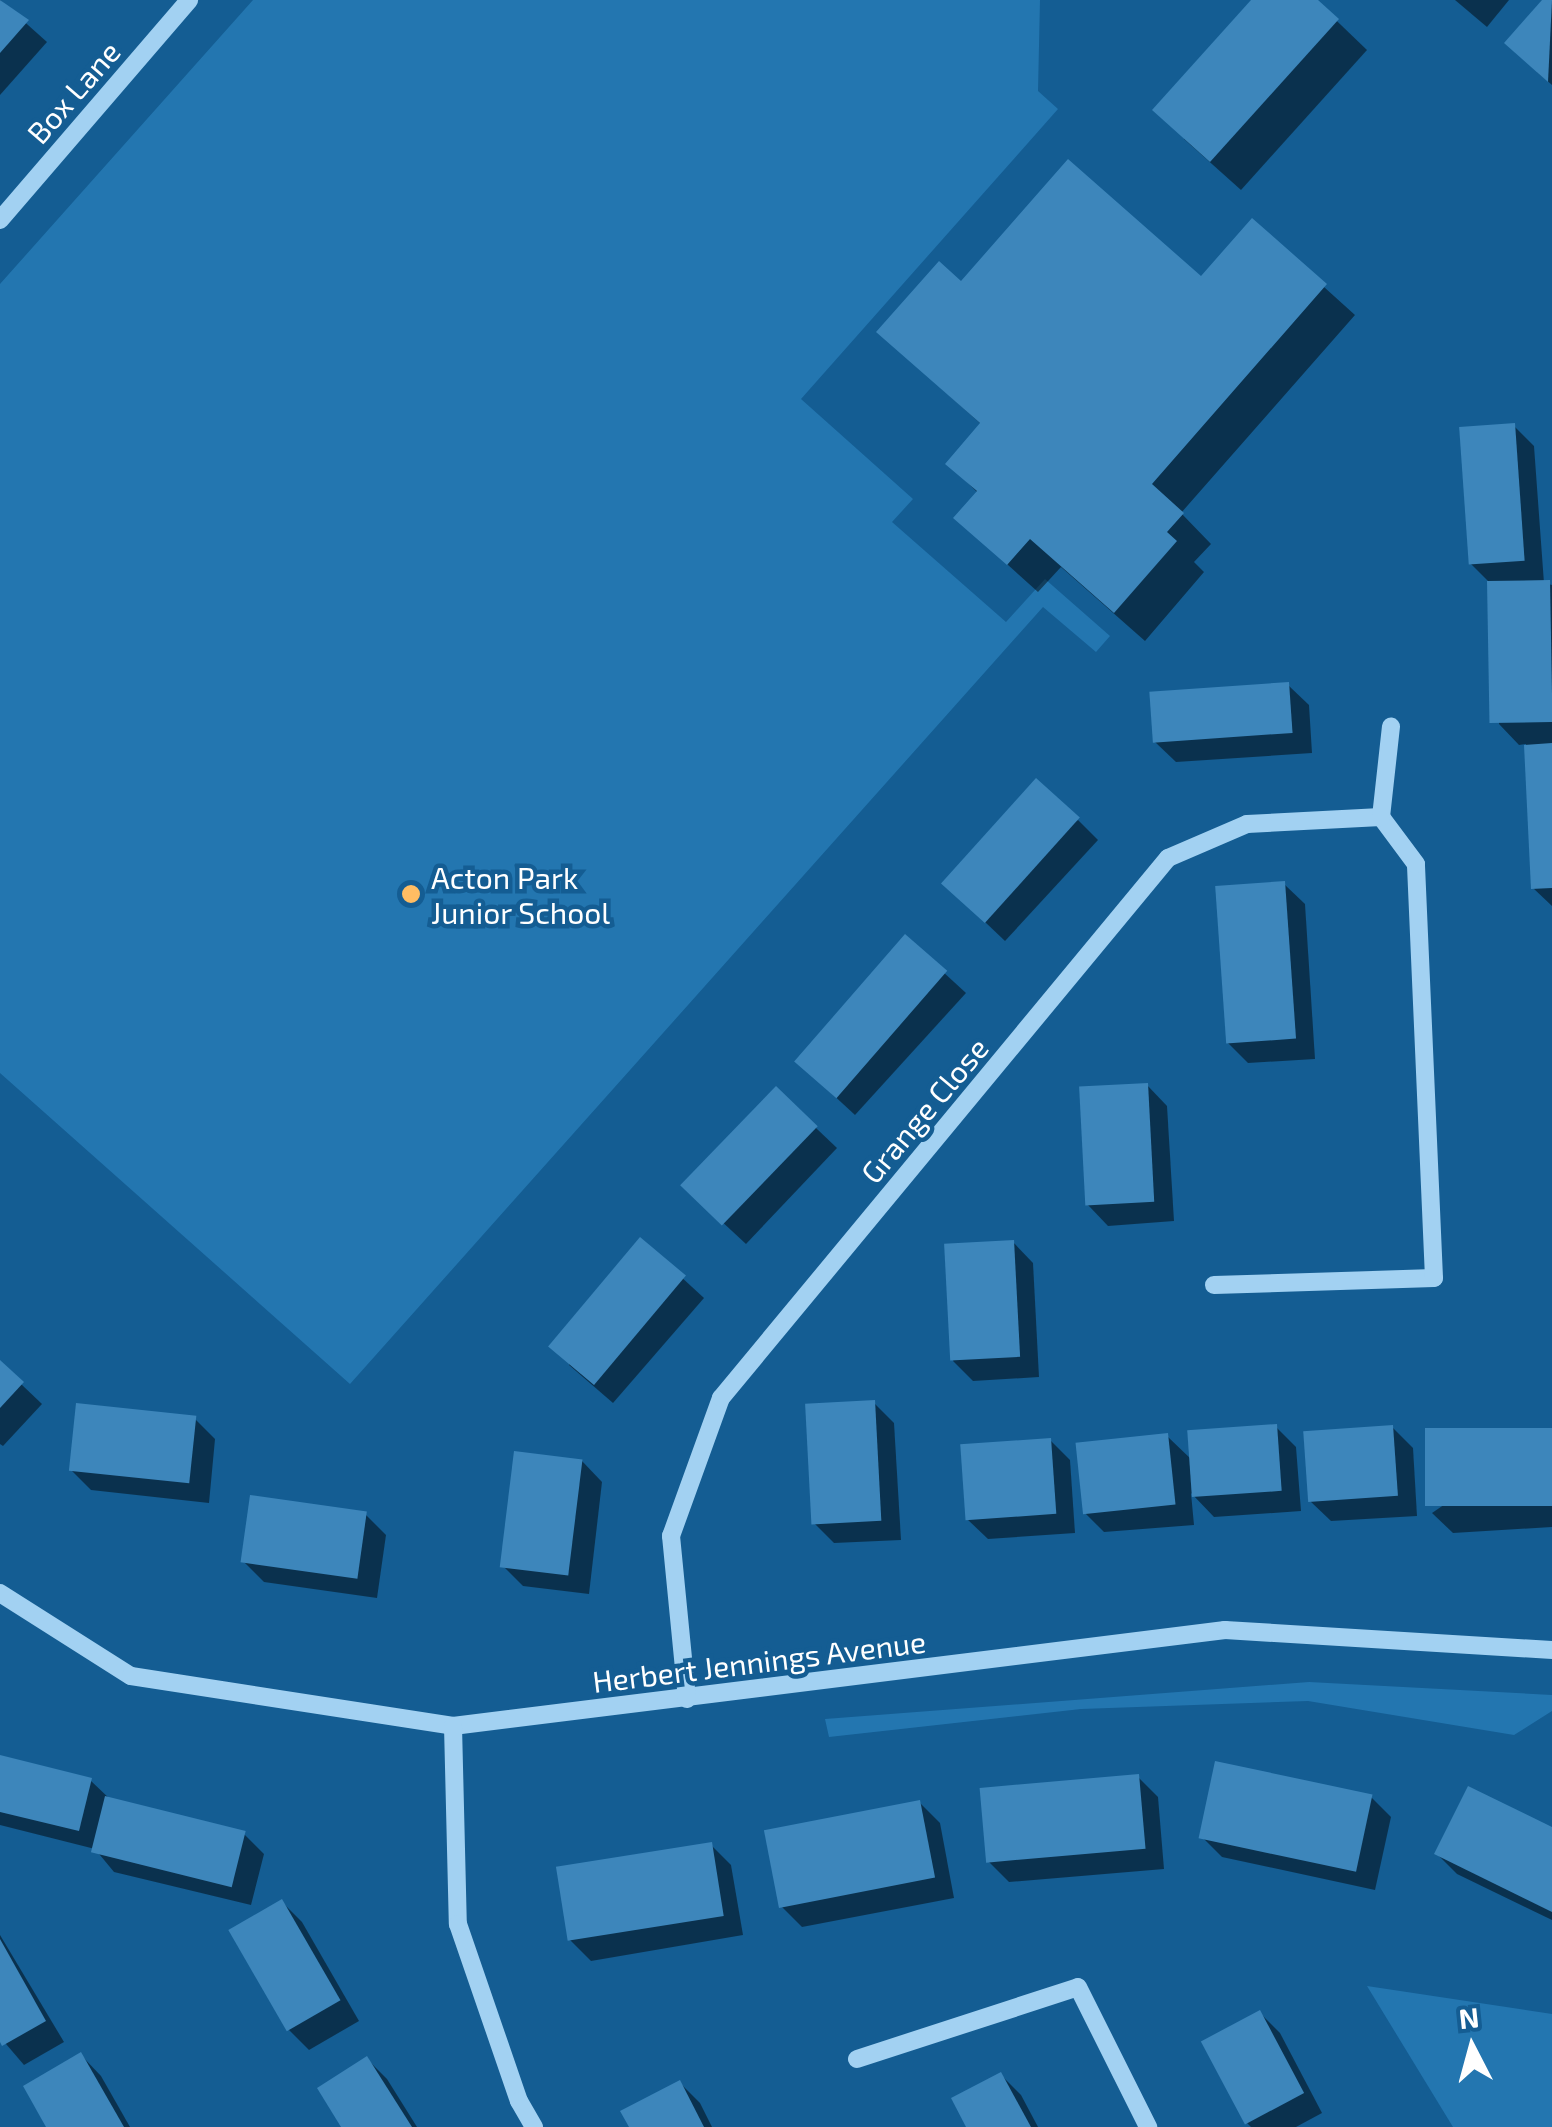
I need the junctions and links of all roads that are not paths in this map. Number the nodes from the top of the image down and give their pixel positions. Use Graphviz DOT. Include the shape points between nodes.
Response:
graph roads {
  1 [pos="188,0"];
  2 [pos="0,220"];
  3 [pos="1391,727"];
  4 [pos="1380,817"];
  5 [pos="1214,1285"];
  6 [pos="0,1593"];
  7 [pos="1552,1650"];
  8 [pos="687,1699"];
  9 [pos="453,1726"];
  10 [pos="857,2059"];
  11 [pos="534,2127"];
  12 [pos="1148,2127"];
  1 -- 2 [label="street, Box Lane"];
  3 -- 4 [label="street"];
  4 -- 5 [label="street" via="1416,864 1434,1278"];
  4 -- 8 [label="street, Grange Close" via="1247,824 1168,858 722,1398 671,1536"];
  6 -- 9 [label="street, Herbert Jennings Avenue" via="131,1676"];
  7 -- 8 [label="street, Herbert Jennings Avenue" via="1225,1630"];
  8 -- 9 [label="street, Herbert Jennings Avenue"];
  9 -- 11 [label="street" via="458,1924"];
  10 -- 12 [label="street" via="1078,1987"];
}
